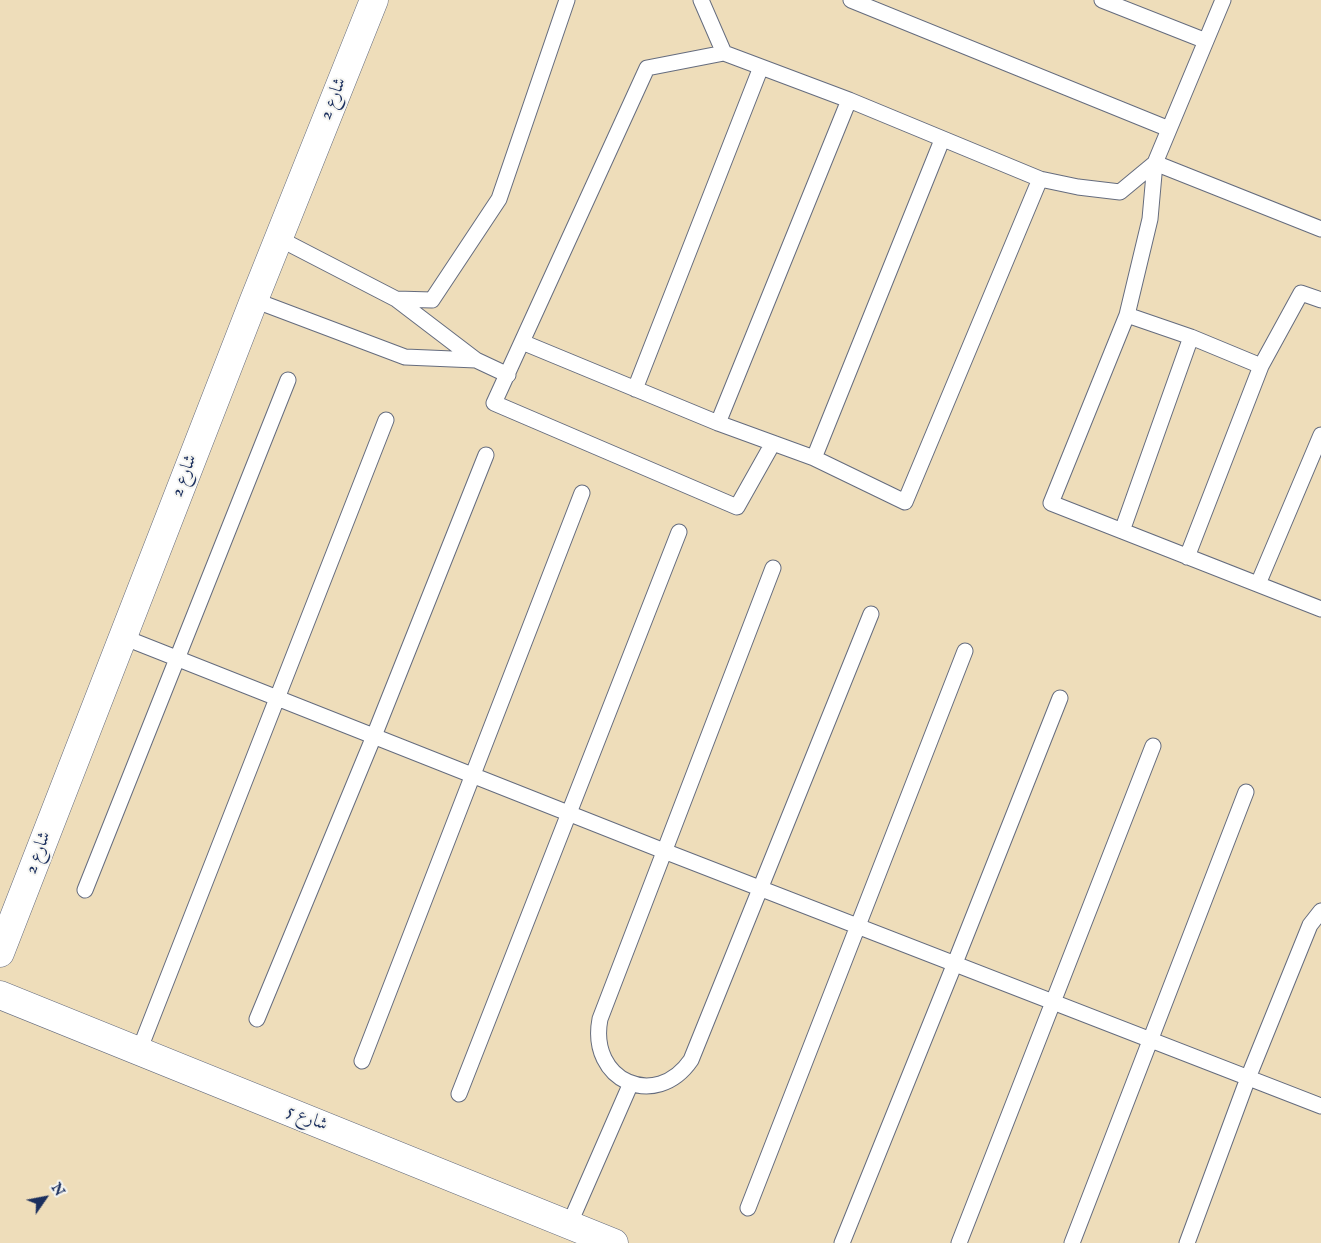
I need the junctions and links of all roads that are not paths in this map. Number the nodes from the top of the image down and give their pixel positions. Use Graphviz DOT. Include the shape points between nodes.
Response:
graph roads {
  1 [pos="374,0"];
  2 [pos="567,0"];
  3 [pos="700,0"];
  4 [pos="851,0"];
  5 [pos="1102,0"];
  6 [pos="1223,0"];
  7 [pos="1206,41"];
  8 [pos="724,53"];
  9 [pos="761,67"];
  10 [pos="849,100"];
  11 [pos="1169,129"];
  12 [pos="942,140"];
  13 [pos="1155,163"];
  14 [pos="1040,179"];
  15 [pos="1321,229"];
  16 [pos="278,238"];
  17 [pos="396,299"];
  18 [pos="254,300"];
  19 [pos="1321,300"];
  20 [pos="1127,315"];
  21 [pos="1191,337"];
  22 [pos="522,342"];
  23 [pos="476,360"];
  24 [pos="1261,366"];
  25 [pos="508,375"];
  26 [pos="288,380"];
  27 [pos="635,389"];
  28 [pos="386,420"];
  29 [pos="718,423"];
  30 [pos="1321,435"];
  31 [pos="772,443"];
  32 [pos="486,455"];
  33 [pos="814,458"];
  34 [pos="582,493"];
  35 [pos="1122,531"];
  36 [pos="679,532"];
  37 [pos="1187,557"];
  38 [pos="773,568"];
  39 [pos="1258,584"];
  40 [pos="1321,609"];
  41 [pos="870,614"];
  42 [pos="123,637"];
  43 [pos="965,650"];
  44 [pos="178,659"];
  45 [pos="277,698"];
  46 [pos="1060,698"];
  47 [pos="374,736"];
  48 [pos="1153,746"];
  49 [pos="473,775"];
  50 [pos="1246,792"];
  51 [pos="568,813"];
  52 [pos="664,851"];
  53 [pos="761,888"];
  54 [pos="85,890"];
  55 [pos="1321,912"];
  56 [pos="859,926"];
  57 [pos="0,953"];
  58 [pos="955,963"];
  59 [pos="0,995"];
  60 [pos="1052,1002"];
  61 [pos="257,1019"];
  62 [pos="1150,1040"];
  63 [pos="139,1051"];
  64 [pos="362,1061"];
  65 [pos="1248,1078"];
  66 [pos="631,1083"];
  67 [pos="459,1094"];
  68 [pos="1321,1106"];
  69 [pos="748,1208"];
  70 [pos="569,1225"];
  71 [pos="614,1243"];
  72 [pos="842,1243"];
  73 [pos="959,1243"];
  74 [pos="1072,1243"];
  75 [pos="1187,1243"];
  1 -- 16 [label="street, شارع 2"];
  2 -- 17 [label="lane" via="499,199 432,300"];
  3 -- 8 [label="lane"];
  4 -- 11 [label="lane"];
  5 -- 7 [label="lane"];
  6 -- 7 [label="lane"];
  7 -- 11 [label="lane"];
  8 -- 9 [label="lane"];
  8 -- 22 [label="lane" via="646,68"];
  9 -- 10 [label="lane"];
  9 -- 27 [label="lane"];
  10 -- 12 [label="lane"];
  10 -- 29 [label="lane"];
  11 -- 13 [label="lane"];
  12 -- 14 [label="lane"];
  12 -- 33 [label="lane"];
  13 -- 14 [label="lane" via="1120,192"];
  13 -- 15 [label="lane"];
  13 -- 20 [label="lane" via="1150,219"];
  14 -- 33 [label="lane" via="905,502"];
  16 -- 17 [label="lane"];
  16 -- 18 [label="street, شارع 2"];
  17 -- 23 [label="lane"];
  18 -- 23 [label="lane" via="405,357"];
  18 -- 42 [label="street, شارع 2"];
  19 -- 24 [label="lane" via="1301,293"];
  20 -- 21 [label="lane"];
  20 -- 35 [label="lane" via="1051,504"];
  21 -- 24 [label="lane"];
  21 -- 35 [label="lane"];
  22 -- 25 [label="lane"];
  22 -- 27 [label="lane"];
  23 -- 25 [label="lane"];
  24 -- 37 [label="lane"];
  25 -- 31 [label="lane" via="494,403 737,507"];
  26 -- 44 [label="lane"];
  27 -- 29 [label="lane"];
  28 -- 45 [label="lane"];
  29 -- 31 [label="lane"];
  30 -- 39 [label="lane"];
  31 -- 33 [label="lane"];
  32 -- 47 [label="lane"];
  34 -- 49 [label="lane"];
  35 -- 37 [label="lane"];
  36 -- 51 [label="lane"];
  37 -- 39 [label="lane"];
  38 -- 52 [label="lane"];
  39 -- 40 [label="lane"];
  41 -- 53 [label="lane"];
  42 -- 44 [label="lane"];
  42 -- 57 [label="street, شارع 2"];
  43 -- 56 [label="lane"];
  44 -- 45 [label="lane"];
  44 -- 54 [label="lane"];
  45 -- 47 [label="lane"];
  45 -- 63 [label="lane"];
  46 -- 58 [label="lane"];
  47 -- 49 [label="lane"];
  47 -- 61 [label="lane"];
  48 -- 60 [label="lane"];
  49 -- 51 [label="lane"];
  49 -- 64 [label="lane"];
  50 -- 62 [label="lane"];
  51 -- 52 [label="lane"];
  51 -- 67 [label="lane"];
  52 -- 53 [label="lane"];
  52 -- 66 [label="lane" via="597,1032 598,1045 610,1069"];
  53 -- 56 [label="lane"];
  53 -- 66 [label="lane" via="691,1060 680,1074 666,1083 654,1086"];
  55 -- 65 [label="lane" via="1310,926"];
  56 -- 58 [label="lane"];
  56 -- 69 [label="lane"];
  58 -- 60 [label="lane"];
  58 -- 72 [label="lane"];
  59 -- 63 [label="street, شارع 5"];
  60 -- 62 [label="lane"];
  60 -- 73 [label="lane"];
  62 -- 65 [label="lane"];
  62 -- 74 [label="lane"];
  63 -- 70 [label="street, شارع 5"];
  65 -- 68 [label="lane"];
  65 -- 75 [label="lane"];
  66 -- 70 [label="lane"];
  70 -- 71 [label="street, شارع 5"];
}
